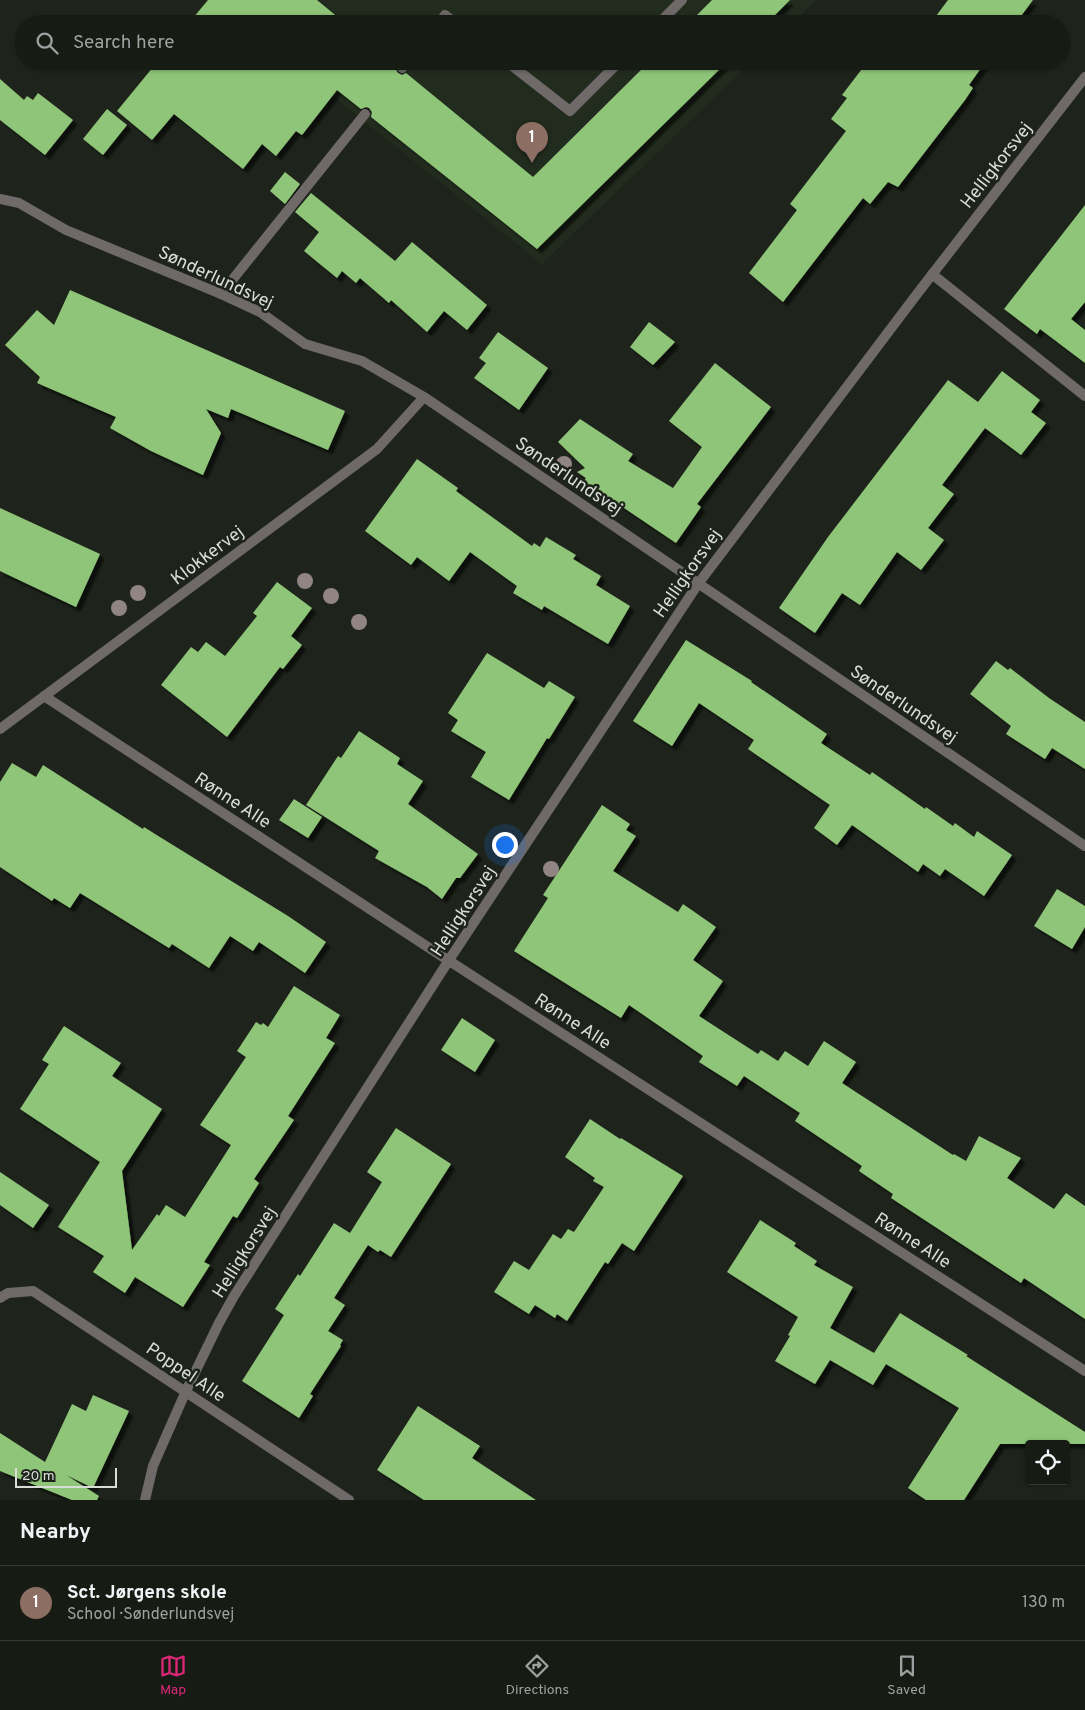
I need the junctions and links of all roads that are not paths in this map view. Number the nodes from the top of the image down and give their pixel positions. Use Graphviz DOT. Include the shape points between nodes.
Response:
graph roads {
  1 [pos="682,0"];
  2 [pos="667,15"];
  3 [pos="518,70"];
  4 [pos="611,70"];
  5 [pos="1085,77"];
  6 [pos="365,114"];
  7 [pos="0,199"];
  8 [pos="932,274"];
  9 [pos="221,294"];
  10 [pos="1085,396"];
  11 [pos="424,397"];
  12 [pos="698,584"];
  13 [pos="44,696"];
  14 [pos="0,730"];
  15 [pos="1085,846"];
  16 [pos="450,960"];
  17 [pos="0,1298"];
  18 [pos="1085,1371"];
  19 [pos="186,1391"];
  20 [pos="145,1500"];
  21 [pos="349,1500"];
  1 -- 2 [label="street"];
  3 -- 4 [label="street" via="570,111"];
  5 -- 8 [label="street, Helligkorsvej"];
  6 -- 9 [label="street"];
  7 -- 9 [label="street, Sønderlundsvej" via="18,203 73,233"];
  8 -- 10 [label="street"];
  8 -- 12 [label="street, Helligkorsvej"];
  9 -- 11 [label="street, Sønderlundsvej" via="260,312 305,344 362,361"];
  11 -- 12 [label="street, Sønderlundsvej"];
  11 -- 13 [label="street, Klokkervej" via="377,449"];
  12 -- 15 [label="street, Sønderlundsvej"];
  12 -- 16 [label="street, Helligkorsvej"];
  13 -- 14 [label="street, Klokkervej"];
  13 -- 16 [label="street, Rønne Alle"];
  16 -- 18 [label="street, Rønne Alle"];
  16 -- 19 [label="street, Helligkorsvej" via="234,1296"];
  17 -- 19 [label="street, Poppel Alle" via="8,1293 33,1291"];
  19 -- 20 [label="street, Helligkorsvej" via="153,1466"];
  19 -- 21 [label="street, Poppel Alle"];
}
